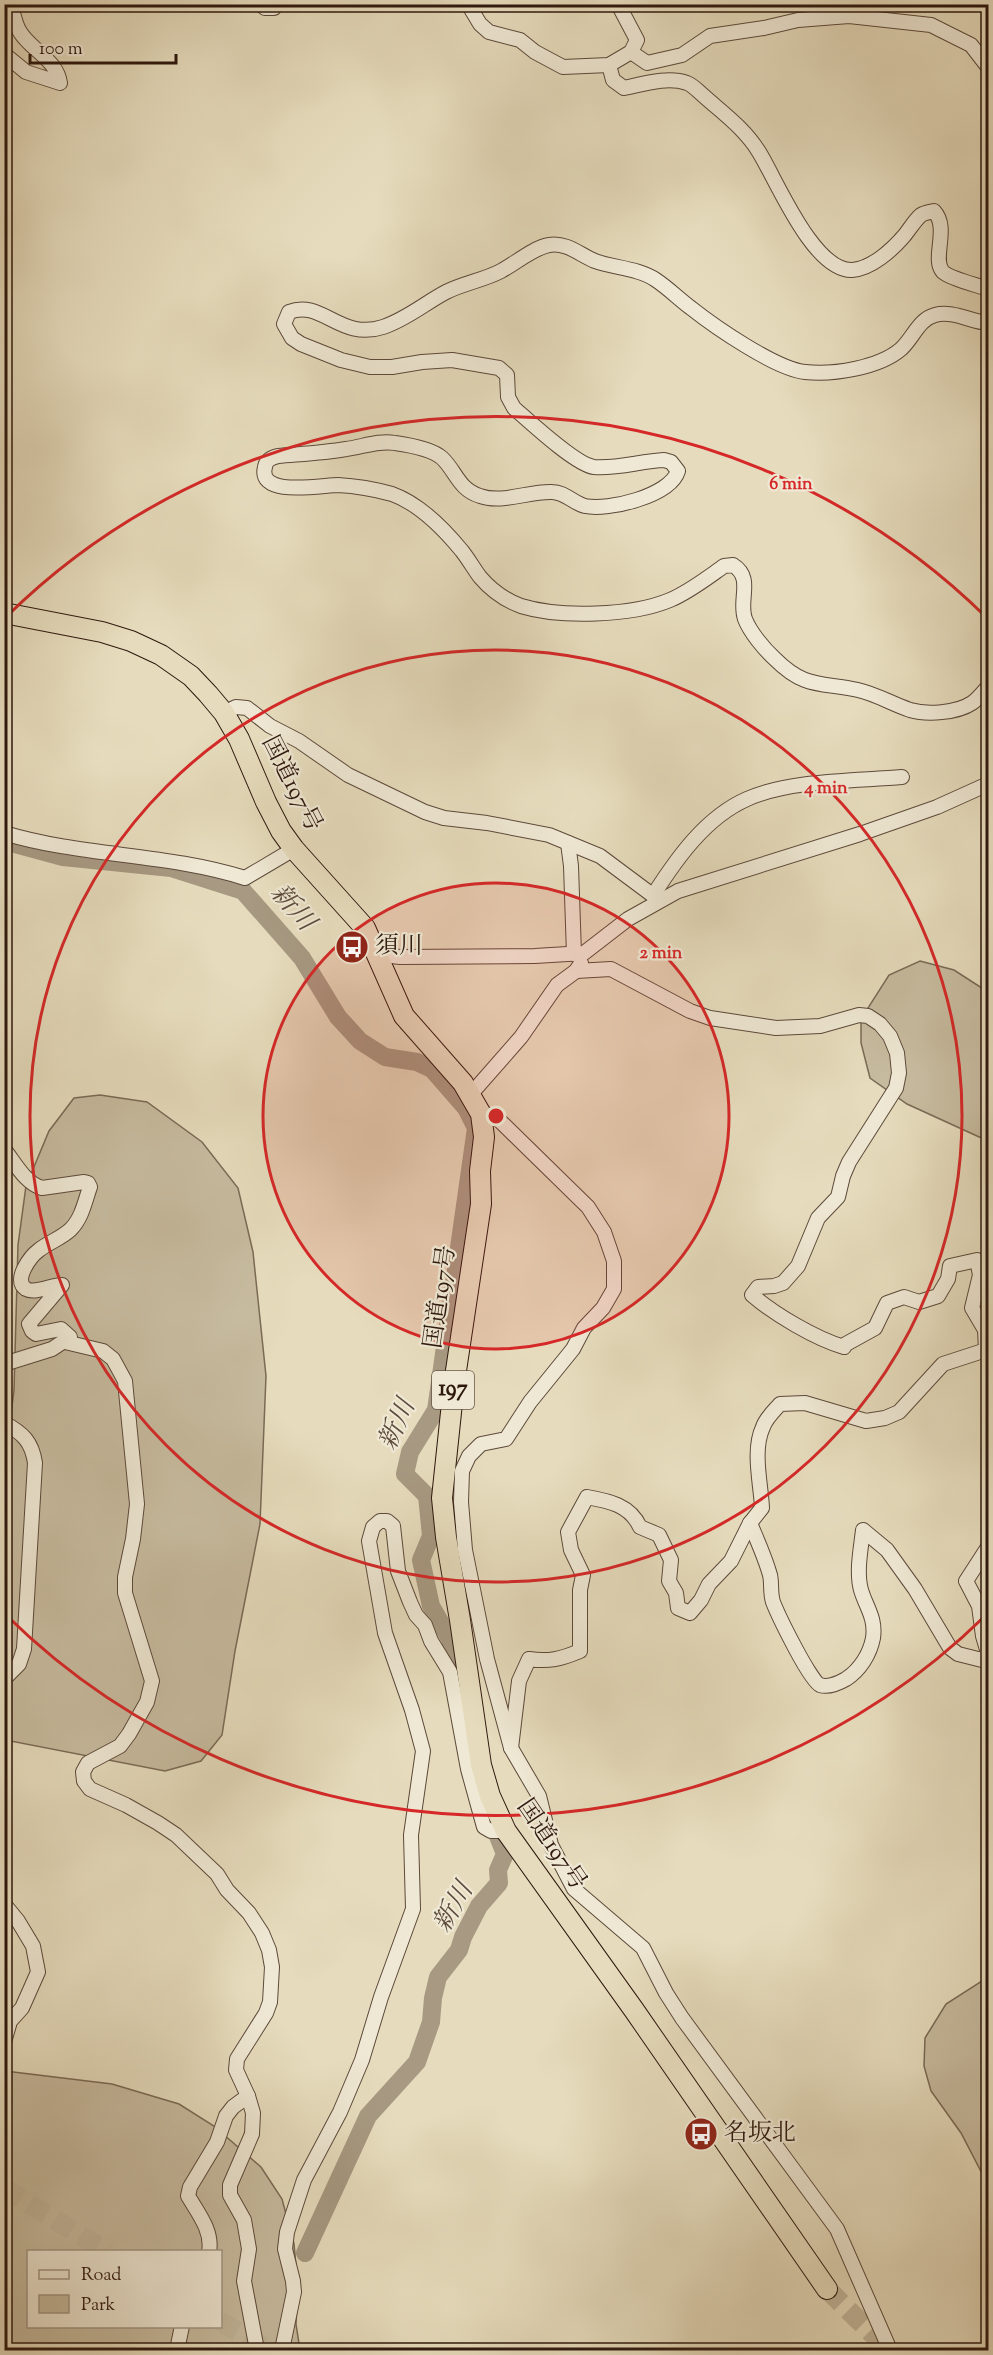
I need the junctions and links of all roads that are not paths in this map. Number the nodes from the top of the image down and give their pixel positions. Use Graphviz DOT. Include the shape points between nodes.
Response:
graph roads {
  1 [pos="11,4"];
  2 [pos="260,4"];
  3 [pos="277,4"];
  4 [pos="468,4"];
  5 [pos="618,4"];
  6 [pos="631,52"];
  7 [pos="4,54"];
  8 [pos="609,65"];
  9 [pos="988,68"];
  10 [pos="988,288"];
  11 [pos="988,323"];
  12 [pos="4,613"];
  13 [pos="988,687"];
  14 [pos="224,713"];
  15 [pos="902,777"];
  16 [pos="988,784"];
  17 [pos="4,833"];
  18 [pos="568,843"];
  19 [pos="294,849"];
  20 [pos="657,897"];
  21 [pos="579,953"];
  22 [pos="375,954"];
  23 [pos="576,971"];
  24 [pos="471,1094"];
  25 [pos="481,1114"];
  26 [pos="4,1149"];
  27 [pos="65,1342"];
  28 [pos="4,1364"];
  29 [pos="4,1423"];
  30 [pos="750,1523"];
  31 [pos="988,1547"];
  32 [pos="988,1653"];
  33 [pos="458,1669"];
  34 [pos="4,1679"];
  35 [pos="511,1748"];
  36 [pos="4,1904"];
  37 [pos="7,2026"];
  38 [pos="4,2042"];
  39 [pos="248,2096"];
  40 [pos="209,2250"];
  41 [pos="827,2289"];
  42 [pos="182,2328"];
  43 [pos="177,2350"];
  44 [pos="257,2350"];
  45 [pos="282,2350"];
  46 [pos="890,2350"];
  1 -- 7 [label="street" via="18,30 59,73 60,83 26,72"];
  2 -- 3 [label="street" via="265,8"];
  4 -- 8 [label="street" via="489,32 520,40 556,64"];
  5 -- 6 [label="street" via="637,40"];
  6 -- 8 [label="street"];
  6 -- 9 [label="street" via="647,63 682,55 710,36 849,15 936,27 971,45"];
  8 -- 10 [label="street" via="613,80 624,88 663,80 688,83 735,123 760,153 799,226 837,265 861,269 902,239 922,214 934,211 941,226 942,271"];
  11 -- 13 [label="street" via="938,314 923,321 901,349 872,365 806,372 754,349 693,310 654,279 593,260 562,245 544,246 488,278 445,292 382,327 354,330 303,308 289,312 284,324 292,338 302,344 370,367 452,360 499,368 507,375 508,397 514,408 580,462 607,467 664,460 678,471 670,484 634,500 596,507 579,504 555,492 490,498 474,494 460,483 436,454 386,442 278,456 265,464 264,470 266,478 282,487 348,486 408,501 445,532 488,585 522,606 555,612 636,609 670,600 733,564 744,575 746,621 774,659 804,681 868,693 924,712 966,706"];
  12 -- 14 [label="highway, 国道197号 / 197" via="102,632 151,650 191,676"];
  14 -- 18 [label="street" via="236,707 247,708 348,775 425,812 549,835"];
  14 -- 19 [label="highway, 国道197号 / 197" via="266,802"];
  15 -- 20 [label="street" via="799,786 766,791 745,800 708,825 692,842"];
  16 -- 20 [label="street" via="937,807"];
  17 -- 19 [label="street" via="95,852 162,859 245,878"];
  18 -- 20 [label="street" via="600,856"];
  18 -- 21 [label="street"];
  19 -- 22 [label="highway, 国道197号 / 197" via="365,928"];
  20 -- 21 [label="street"];
  21 -- 22 [label="street" via="400,957"];
  21 -- 23 [label="street" via="583,961"];
  22 -- 24 [label="highway, 国道197号 / 197" via="404,1016"];
  23 -- 24 [label="street" via="557,985 521,1037"];
  23 -- 30 [label="street" via="611,969 710,1018 776,1028 820,1026 859,1015 880,1024 890,1036 897,1053 896,1088 849,1162 838,1197 818,1218 798,1266 788,1279 774,1286 758,1287 752,1295 771,1310 844,1347 875,1328 887,1303 904,1297 919,1302 938,1296 950,1266 977,1260 980,1275 972,1308 985,1330 986,1350 943,1364 899,1412 885,1418 866,1421 805,1403 780,1404 761,1432 758,1458 762,1508"];
  24 -- 25 [label="highway, 国道197号 / 197"];
  25 -- 33 [label="highway, 国道197号 / 197" via="481,1204 454,1384 442,1498"];
  25 -- 35 [label="street" via="499,1120 588,1207 604,1232 614,1260 614,1289 603,1308 584,1328 573,1349 506,1438 481,1444 462,1471 465,1550 487,1659"];
  26 -- 27 [label="street" via="36,1186 84,1182 90,1187 71,1228 37,1251 21,1277 21,1284 32,1291 62,1285 29,1324 36,1334 61,1329 70,1337"];
  27 -- 28 [label="street"];
  27 -- 39 [label="street" via="103,1352 113,1359 125,1381 137,1504 124,1577 125,1593 152,1681 147,1702 129,1734 120,1746 88,1763 84,1781 90,1789 176,1835 217,1874 262,1933 272,1967 270,2002 237,2059 236,2070"];
  29 -- 34 [label="street" via="30,1441 35,1463 24,1649 19,1664"];
  30 -- 32 [label="street" via="766,1561 772,1599 817,1683 838,1684 852,1675 861,1666 873,1640 872,1617 861,1589 863,1530 887,1550 950,1648 982,1660"];
  30 -- 35 [label="street" via="731,1561 709,1584 690,1613 678,1608 669,1581 670,1560 659,1535 640,1527 635,1515 613,1502 587,1497 568,1532 571,1550 583,1575 580,1651 559,1660 529,1659 519,1681"];
  31 -- 32 [label="street" via="966,1581 979,1606"];
  33 -- 41 [label="highway, 国道197号 / 197" via="490,1796 506,1831"];
  33 -- 45 [label="street" via="430,1641 425,1625 416,1616 398,1571 393,1526 380,1521 373,1527 369,1541 372,1571 385,1633 423,1751 411,1835 413,1909 362,2060 304,2180 290,2223 285,2249 294,2292"];
  35 -- 46 [label="street" via="540,1796 551,1845 574,1888 643,1948 682,2018 837,2229"];
  36 -- 37 [label="street" via="33,1946 38,1972 22,2008"];
  37 -- 38 [label="street"];
  39 -- 40 [label="street" via="226,2116 217,2142 190,2187 188,2196 208,2232"];
  39 -- 44 [label="street" via="253,2113 252,2134 230,2185 230,2194 244,2220 249,2248 244,2281"];
  42 -- 43 [label="street"];
}
